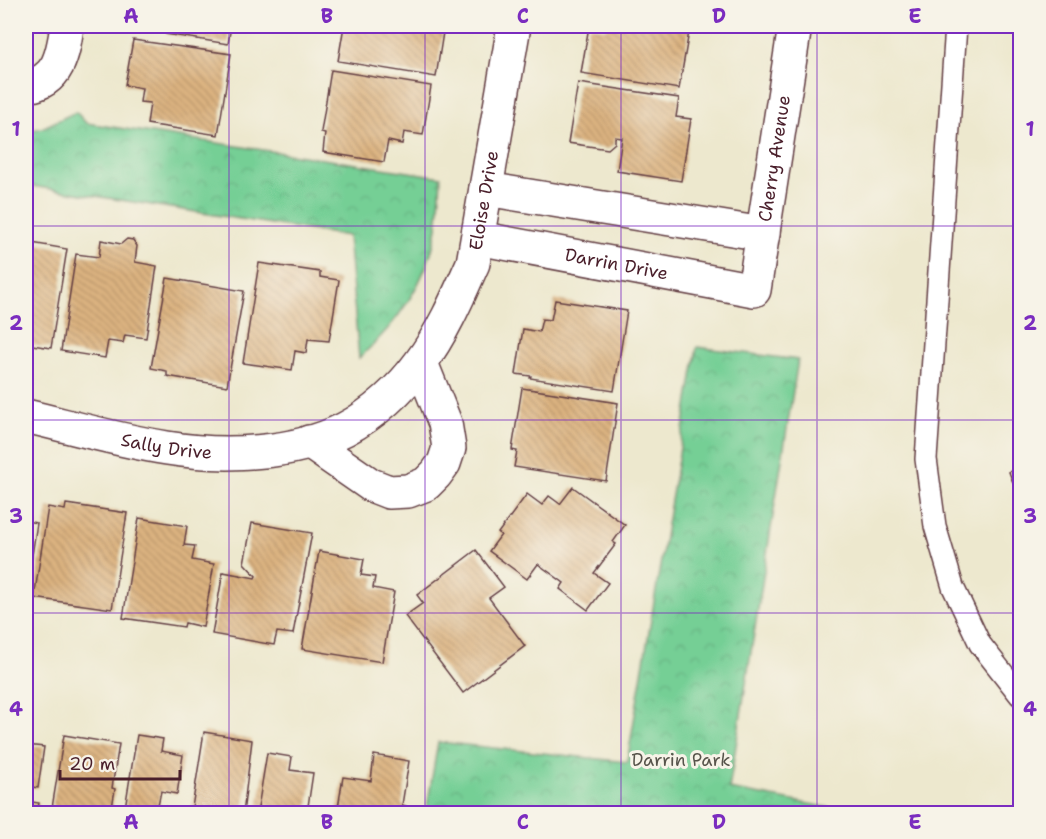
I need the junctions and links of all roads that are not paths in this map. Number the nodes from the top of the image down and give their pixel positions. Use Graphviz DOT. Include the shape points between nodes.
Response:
graph roads {
  1 [pos="67,26"];
  2 [pos="514,26"];
  3 [pos="795,26"];
  4 [pos="956,26"];
  5 [pos="26,86"];
  6 [pos="486,189"];
  7 [pos="763,234"];
  8 [pos="478,238"];
  9 [pos="754,290"];
  10 [pos="421,363"];
  11 [pos="374,409"];
  12 [pos="26,416"];
  13 [pos="309,442"];
  14 [pos="1020,695"];
  1 -- 5 [label="street" via="61,58 54,70 44,80"];
  2 -- 6 [label="street, Eloise Drive"];
  3 -- 7 [label="street, Cherry Avenue"];
  4 -- 14 [label="lane" via="926,459 934,526 953,587 980,644"];
  6 -- 7 [label="street"];
  6 -- 8 [label="street, Eloise Drive"];
  7 -- 9 [label="street, Cherry Avenue"];
  8 -- 9 [label="street, Darrin Drive"];
  8 -- 10 [label="street, Eloise Drive" via="459,296"];
  10 -- 11 [label="street, Eloise Drive"];
  10 -- 13 [label="street" via="445,423 449,448 444,463 426,484 408,491 389,492 371,485"];
  11 -- 13 [label="street, Sally Drive" via="345,429"];
  12 -- 13 [label="street, Sally Drive" via="198,452 272,450"];
}
